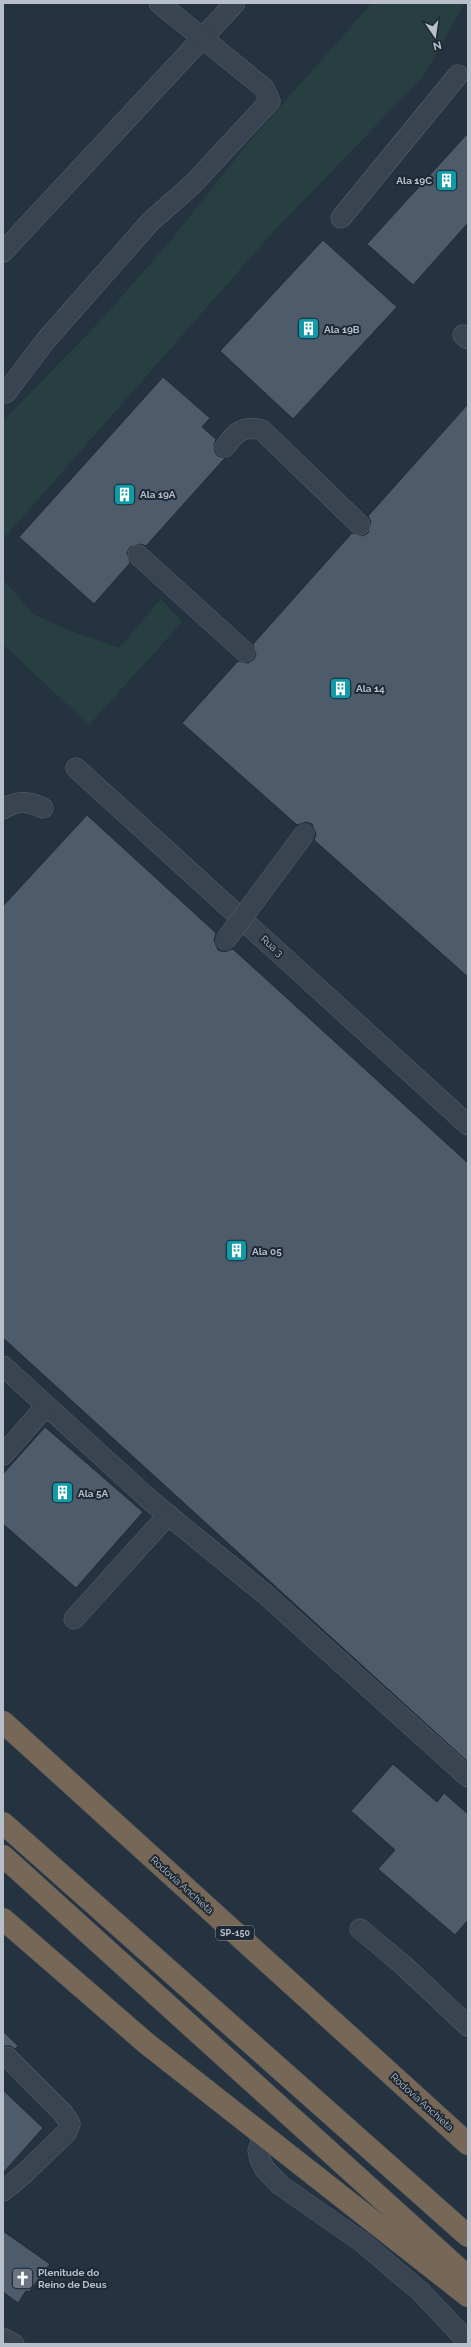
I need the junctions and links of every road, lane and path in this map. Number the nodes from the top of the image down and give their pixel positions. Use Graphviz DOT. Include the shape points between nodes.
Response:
graph roads {
  1 [pos="159,3"];
  2 [pos="235,3"];
  3 [pos="202,39"];
  4 [pos="465,74"];
  5 [pos="341,218"];
  6 [pos="3,252"];
  7 [pos="6,393"];
  8 [pos="225,446"];
  9 [pos="360,525"];
  10 [pos="138,555"];
  11 [pos="245,652"];
  12 [pos="76,768"];
  13 [pos="3,808"];
  14 [pos="43,808"];
  15 [pos="305,833"];
  16 [pos="225,941"];
  17 [pos="468,1125"];
  18 [pos="3,1366"];
  19 [pos="46,1406"];
  20 [pos="3,1454"];
  21 [pos="168,1516"];
  22 [pos="74,1619"];
  23 [pos="3,1722"];
  24 [pos="468,1777"];
  25 [pos="3,1823"];
  26 [pos="3,1856"];
  27 [pos="3,1919"];
  28 [pos="360,1929"];
  29 [pos="468,2026"];
  30 [pos="7,2057"];
  31 [pos="263,2136"];
  32 [pos="468,2144"];
  33 [pos="3,2191"];
  34 [pos="468,2236"];
  35 [pos="468,2277"];
  36 [pos="468,2296"];
  37 [pos="3,2338"];
  38 [pos="468,2342"];
  39 [pos="14,2344"];
  1 -- 3 [label="street"];
  2 -- 3 [label="street"];
  3 -- 6 [label="street"];
  3 -- 7 [label="street" via="264,88 269,96 267,106 192,185 151,221 46,340"];
  4 -- 5 [label="street"];
  8 -- 9 [label="street" via="240,430 262,430"];
  10 -- 11 [label="street"];
  12 -- 17 [label="street, Rua 3"];
  13 -- 14 [label="street" via="15,803 29,802"];
  15 -- 16 [label="street, bridge"];
  18 -- 19 [label="street"];
  19 -- 20 [label="street"];
  19 -- 21 [label="street"];
  21 -- 22 [label="street"];
  21 -- 24 [label="street" via="265,1594"];
  23 -- 32 [label="highway, Rodovia Anchieta / SP-150"];
  25 -- 34 [label="highway"];
  26 -- 35 [label="highway"];
  27 -- 31 [label="highway" via="146,2043"];
  28 -- 29 [label="street" via="402,1964"];
  30 -- 33 [label="street" via="63,2113 70,2124 67,2132"];
  31 -- 36 [label="highway"];
  31 -- 38 [label="street" via="258,2151 260,2159 264,2168 280,2185 368,2247 421,2292"];
  37 -- 39 [label="street"];
}
